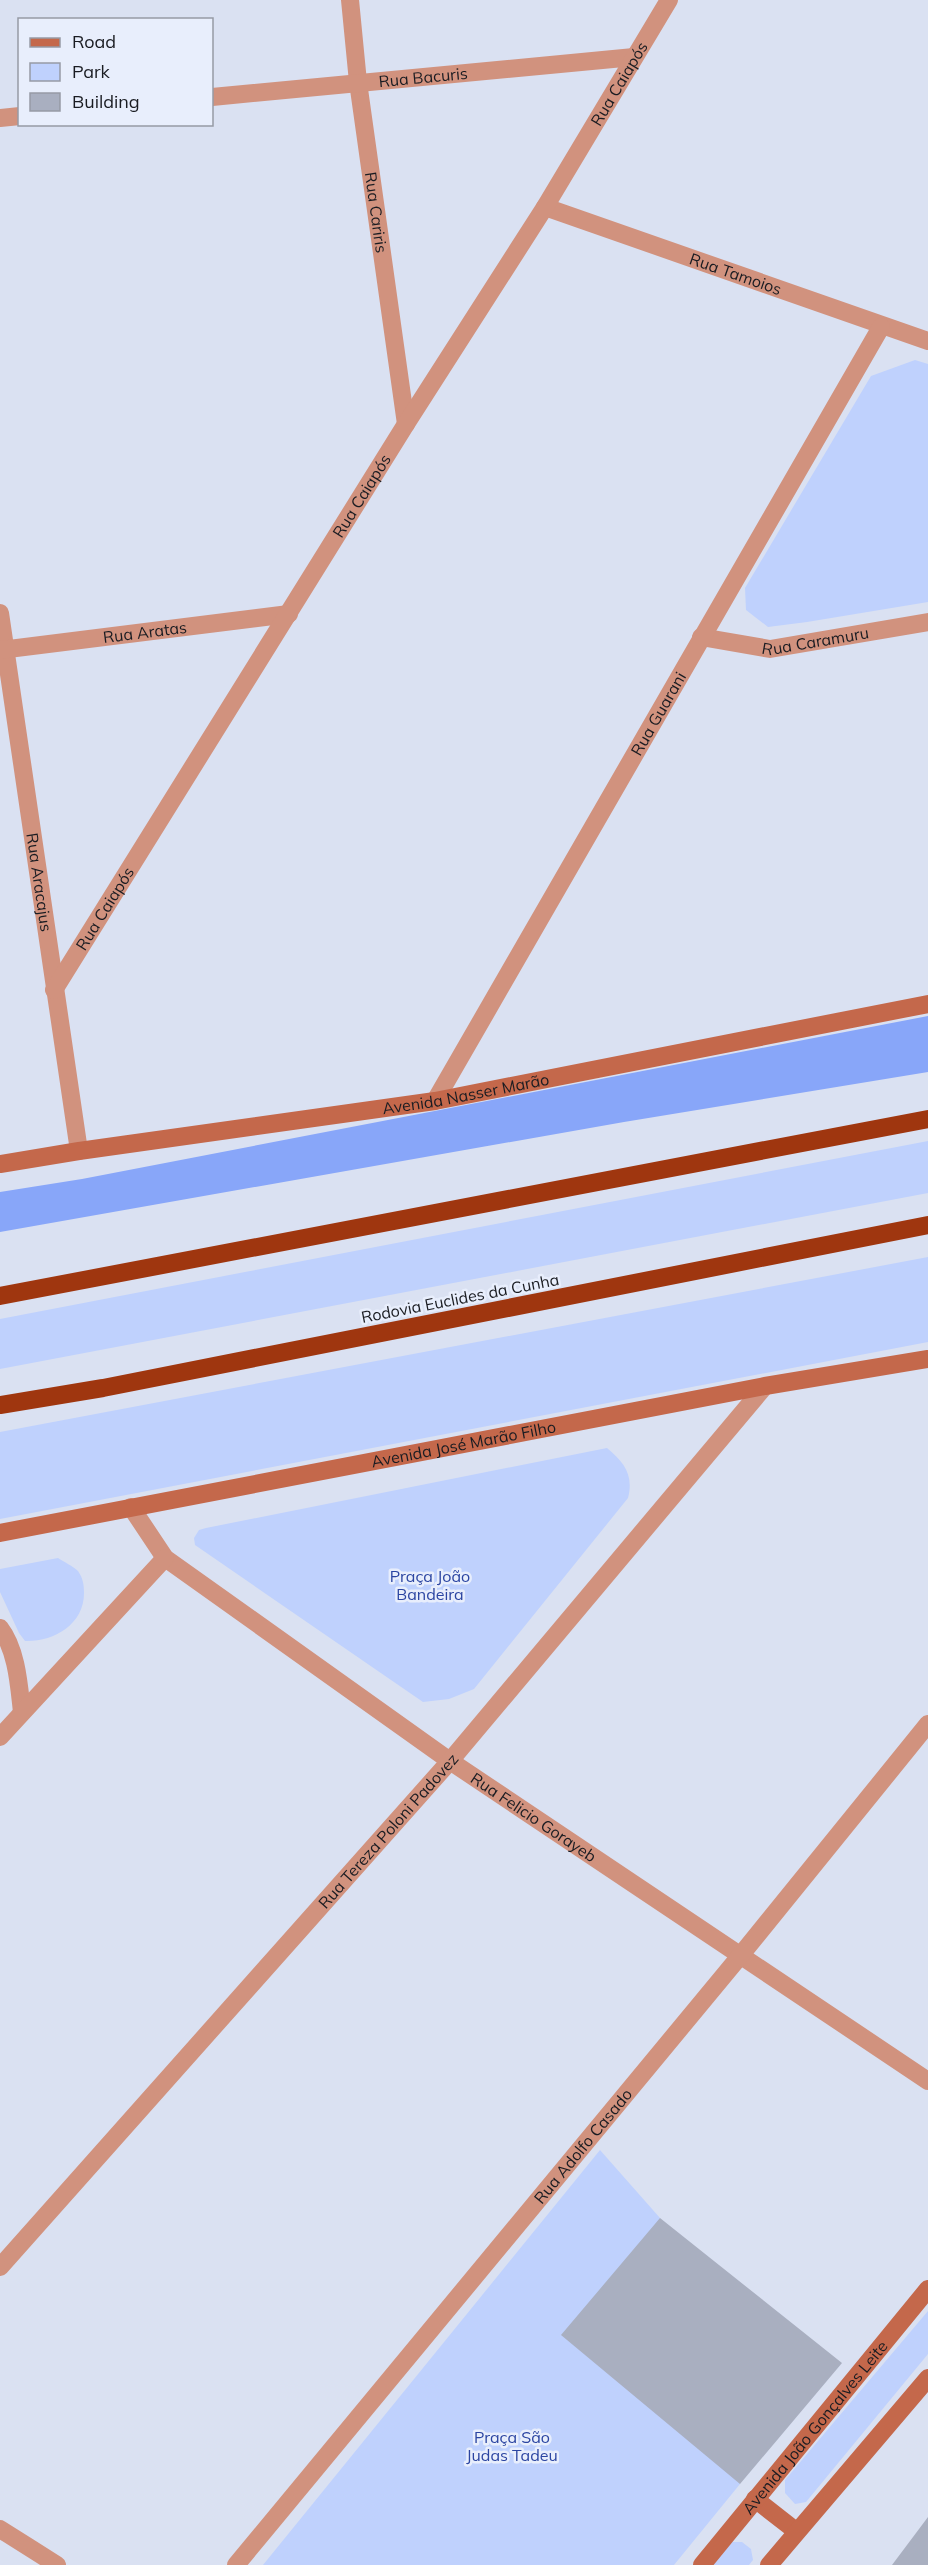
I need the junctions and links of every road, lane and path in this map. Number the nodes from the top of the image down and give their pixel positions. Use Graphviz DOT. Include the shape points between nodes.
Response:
graph roads {
  1 [pos="350,0"];
  2 [pos="669,0"];
  3 [pos="634,57"];
  4 [pos="358,82"];
  5 [pos="213,97"];
  6 [pos="18,116"];
  7 [pos="0,118"];
  8 [pos="545,207"];
  9 [pos="882,327"];
  10 [pos="928,342"];
  11 [pos="406,424"];
  12 [pos="0,613"];
  13 [pos="289,614"];
  14 [pos="928,622"];
  15 [pos="701,637"];
  16 [pos="2,650"];
  17 [pos="54,990"];
  18 [pos="928,1004"];
  19 [pos="435,1101"];
  20 [pos="928,1119"];
  21 [pos="79,1151"];
  22 [pos="0,1164"];
  23 [pos="928,1225"];
  24 [pos="0,1296"];
  25 [pos="928,1359"];
  26 [pos="765,1386"];
  27 [pos="0,1406"];
  28 [pos="131,1508"];
  29 [pos="0,1533"];
  30 [pos="165,1557"];
  31 [pos="0,1628"];
  32 [pos="21,1712"];
  33 [pos="928,1724"];
  34 [pos="0,1737"];
  35 [pos="450,1761"];
  36 [pos="740,1956"];
  37 [pos="928,2081"];
  38 [pos="0,2267"];
  39 [pos="928,2289"];
  40 [pos="928,2379"];
  41 [pos="755,2499"];
  42 [pos="0,2529"];
  43 [pos="796,2531"];
  44 [pos="57,2565"];
  45 [pos="236,2565"];
  46 [pos="702,2565"];
  47 [pos="769,2565"];
  1 -- 4 [label="street, Rua Cariris"];
  2 -- 3 [label="street, Rua Caiapós"];
  3 -- 4 [label="street, Rua Bacuris"];
  3 -- 8 [label="street, Rua Caiapós"];
  4 -- 5 [label="street, Rua Bacuris"];
  4 -- 11 [label="street, Rua Cariris"];
  6 -- 7 [label="street"];
  8 -- 9 [label="street, Rua Tamoios"];
  8 -- 11 [label="street, Rua Caiapós"];
  9 -- 10 [label="street, Rua Tamoios"];
  9 -- 15 [label="street, Rua Guarani"];
  11 -- 13 [label="street, Rua Caiapós"];
  12 -- 16 [label="street, Rua Aracajus"];
  13 -- 16 [label="street, Rua Aratas"];
  13 -- 17 [label="street, Rua Caiapós"];
  14 -- 15 [label="street, Rua Caramuru" via="770,649"];
  15 -- 19 [label="street, Rua Guarani"];
  16 -- 17 [label="street, Rua Aracajus"];
  17 -- 21 [label="street, Rua Aracajus"];
  18 -- 19 [label="main road, Avenida Nasser Marão"];
  19 -- 21 [label="main road, Avenida Nasser Marão"];
  20 -- 24 [label="highway"];
  21 -- 22 [label="main road, Avenida Nasser Marão"];
  23 -- 27 [label="highway, Rodovia Euclides da Cunha"];
  25 -- 26 [label="main road, Avenida José Marão Filho"];
  26 -- 28 [label="main road, Avenida José Marão Filho"];
  26 -- 35 [label="street, Rua Tereza Poloni Padovez"];
  28 -- 29 [label="main road, Avenida José Marão Filho"];
  28 -- 30 [label="street, Rua Felicio Gorayeb"];
  30 -- 32 [label="street"];
  30 -- 35 [label="street, Rua Felicio Gorayeb"];
  31 -- 32 [label="street" via="17,1676"];
  32 -- 34 [label="street"];
  33 -- 36 [label="street, Rua Adolfo Casado"];
  35 -- 36 [label="street, Rua Felicio Gorayeb"];
  35 -- 38 [label="street, Rua Tereza Poloni Padovez"];
  36 -- 37 [label="street, Rua Felicio Gorayeb"];
  36 -- 45 [label="street, Rua Adolfo Casado"];
  39 -- 41 [label="main road, Avenida João Gonçalves Leite"];
  40 -- 43 [label="main road"];
  41 -- 43 [label="main road"];
  41 -- 46 [label="main road, Avenida João Gonçalves Leite"];
  42 -- 44 [label="street"];
  43 -- 47 [label="main road"];
}
